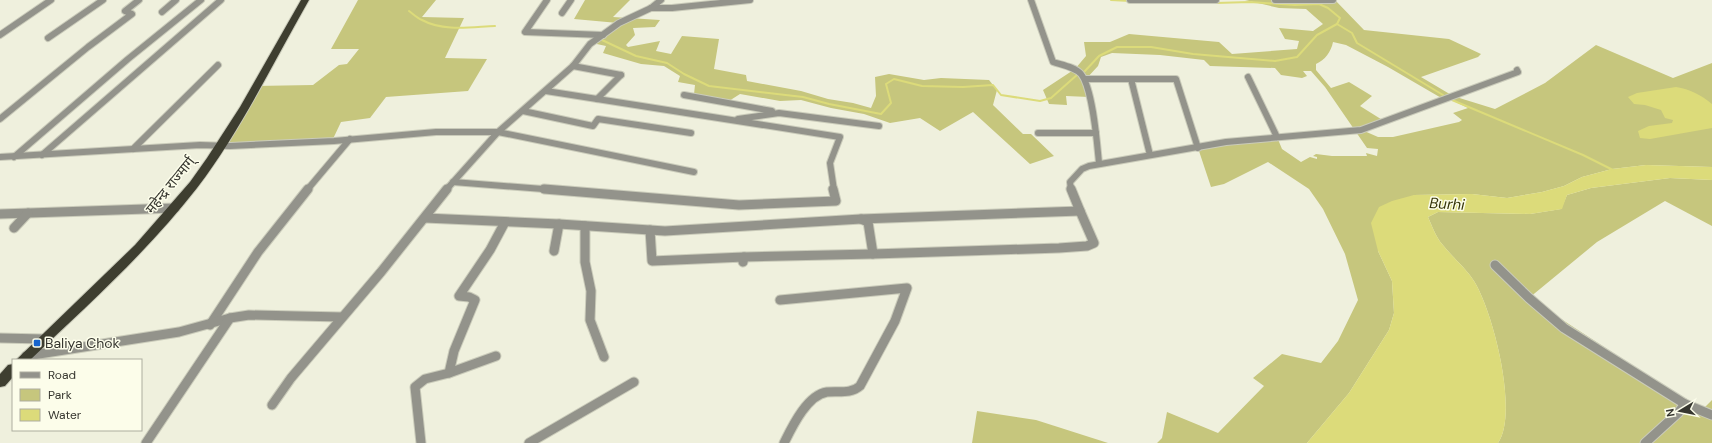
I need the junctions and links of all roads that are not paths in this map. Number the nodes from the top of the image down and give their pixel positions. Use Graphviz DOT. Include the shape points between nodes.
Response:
graph roads {
  1 [pos="51,0"];
  2 [pos="103,0"];
  3 [pos="139,0"];
  4 [pos="176,0"];
  5 [pos="201,0"];
  6 [pos="221,0"];
  7 [pos="305,0"];
  8 [pos="547,0"];
  9 [pos="571,0"];
  10 [pos="661,0"];
  11 [pos="750,0"];
  12 [pos="1031,0"];
  13 [pos="1130,0"];
  14 [pos="1216,0"];
  15 [pos="1275,0"];
  16 [pos="1333,0"];
  17 [pos="651,8"];
  18 [pos="162,12"];
  19 [pos="562,13"];
  20 [pos="0,35"];
  21 [pos="603,35"];
  22 [pos="48,38"];
  23 [pos="218,65"];
  24 [pos="573,66"];
  25 [pos="1517,70"];
  26 [pos="1248,77"];
  27 [pos="1086,79"];
  28 [pos="1131,79"];
  29 [pos="546,91"];
  30 [pos="684,95"];
  31 [pos="597,99"];
  32 [pos="523,111"];
  33 [pos="779,113"];
  34 [pos="0,119"];
  35 [pos="729,120"];
  36 [pos="879,126"];
  37 [pos="498,132"];
  38 [pos="691,133"];
  39 [pos="1038,133"];
  40 [pos="1096,133"];
  41 [pos="1277,137"];
  42 [pos="350,139"];
  43 [pos="219,148"];
  44 [pos="1198,148"];
  45 [pos="133,149"];
  46 [pos="42,155"];
  47 [pos="1150,155"];
  48 [pos="14,157"];
  49 [pos="2,159"];
  50 [pos="1099,164"];
  51 [pos="694,172"];
  52 [pos="454,182"];
  53 [pos="175,208"];
  54 [pos="1080,211"];
  55 [pos="28,213"];
  56 [pos="0,214"];
  57 [pos="425,218"];
  58 [pos="861,219"];
  59 [pos="505,222"];
  60 [pos="559,224"];
  61 [pos="585,226"];
  62 [pos="14,228"];
  63 [pos="650,230"];
  64 [pos="554,251"];
  65 [pos="873,254"];
  66 [pos="1495,265"];
  67 [pos="780,300"];
  68 [pos="342,317"];
  69 [pos="230,318"];
  70 [pos="210,324"];
  71 [pos="0,338"];
  72 [pos="42,339"];
  73 [pos="496,356"];
  74 [pos="604,357"];
  75 [pos="24,358"];
  76 [pos="12,370"];
  77 [pos="449,373"];
  78 [pos="0,382"];
  79 [pos="634,382"];
  80 [pos="1685,404"];
  81 [pos="272,405"];
  82 [pos="1712,416"];
  83 [pos="146,443"];
  84 [pos="421,443"];
  85 [pos="529,443"];
  86 [pos="784,443"];
  87 [pos="1645,443"];
  1 -- 20 [label="street"];
  2 -- 22 [label="street"];
  3 -- 34 [label="street" via="125,11 132,14"];
  4 -- 18 [label="street"];
  5 -- 48 [label="street"];
  6 -- 46 [label="street"];
  7 -- 43 [label="highway, महेन्द्र राज्मार्ग्"];
  8 -- 21 [label="street" via="525,32"];
  9 -- 19 [label="street"];
  10 -- 17 [label="street"];
  11 -- 17 [label="street"];
  12 -- 27 [label="street" via="1053,62 1075,69"];
  13 -- 14 [label="street"];
  15 -- 16 [label="street"];
  17 -- 21 [label="street"];
  21 -- 24 [label="street" via="590,44"];
  23 -- 45 [label="street"];
  24 -- 29 [label="street"];
  24 -- 31 [label="street" via="621,75"];
  25 -- 41 [label="street" via="1518,72 1361,130"];
  26 -- 41 [label="street"];
  27 -- 28 [label="street"];
  27 -- 40 [label="street"];
  28 -- 44 [label="street" via="1176,79"];
  28 -- 47 [label="street"];
  29 -- 31 [label="street"];
  29 -- 32 [label="street"];
  30 -- 33 [label="street"];
  31 -- 35 [label="street"];
  32 -- 37 [label="street"];
  32 -- 38 [label="street" via="593,126 598,119"];
  33 -- 35 [label="street"];
  33 -- 36 [label="street"];
  35 -- 52 [label="street" via="840,137 830,163 836,201 739,205"];
  37 -- 42 [label="street" via="405,133"];
  37 -- 51 [label="street"];
  37 -- 52 [label="street"];
  39 -- 40 [label="street"];
  40 -- 50 [label="street"];
  41 -- 44 [label="street" via="1226,142"];
  42 -- 43 [label="street"];
  42 -- 70 [label="street" via="265,240"];
  43 -- 45 [label="street" via="200,145"];
  43 -- 53 [label="highway, महेन्द्र राज्मार्ग्"];
  44 -- 47 [label="street"];
  45 -- 46 [label="street"];
  46 -- 48 [label="street"];
  47 -- 50 [label="street"];
  48 -- 49 [label="street"];
  50 -- 54 [label="street" via="1082,169 1070,182"];
  52 -- 57 [label="street"];
  53 -- 55 [label="street"];
  53 -- 72 [label="highway, महेन्द्र राज्मार्ग्" via="118,269"];
  54 -- 58 [label="street"];
  54 -- 65 [label="street" via="1094,243 1087,246"];
  55 -- 56 [label="street"];
  55 -- 62 [label="street"];
  57 -- 59 [label="street"];
  57 -- 68 [label="street"];
  58 -- 63 [label="street"];
  58 -- 65 [label="street" via="868,222"];
  59 -- 60 [label="street"];
  59 -- 77 [label="street" via="490,250 459,296 475,300 454,351"];
  60 -- 61 [label="street"];
  60 -- 64 [label="street"];
  61 -- 63 [label="street"];
  61 -- 74 [label="street" via="585,262 591,291 590,320"];
  63 -- 65 [label="street" via="652,261"];
  66 -- 80 [label="street" via="1564,328"];
  67 -- 86 [label="street" via="907,288 905,298 883,344 860,386 852,391 822,394 811,401"];
  68 -- 69 [label="street" via="249,315"];
  68 -- 81 [label="street"];
  69 -- 70 [label="street"];
  69 -- 83 [label="street"];
  70 -- 75 [label="street" via="179,332"];
  71 -- 72 [label="street"];
  72 -- 75 [label="highway, महेन्द्र राज्मार्ग्"];
  73 -- 77 [label="street"];
  76 -- 78 [label="highway"];
  77 -- 84 [label="street" via="423,380 415,387"];
  79 -- 85 [label="street"];
  80 -- 82 [label="street"];
  80 -- 87 [label="street"];
}
